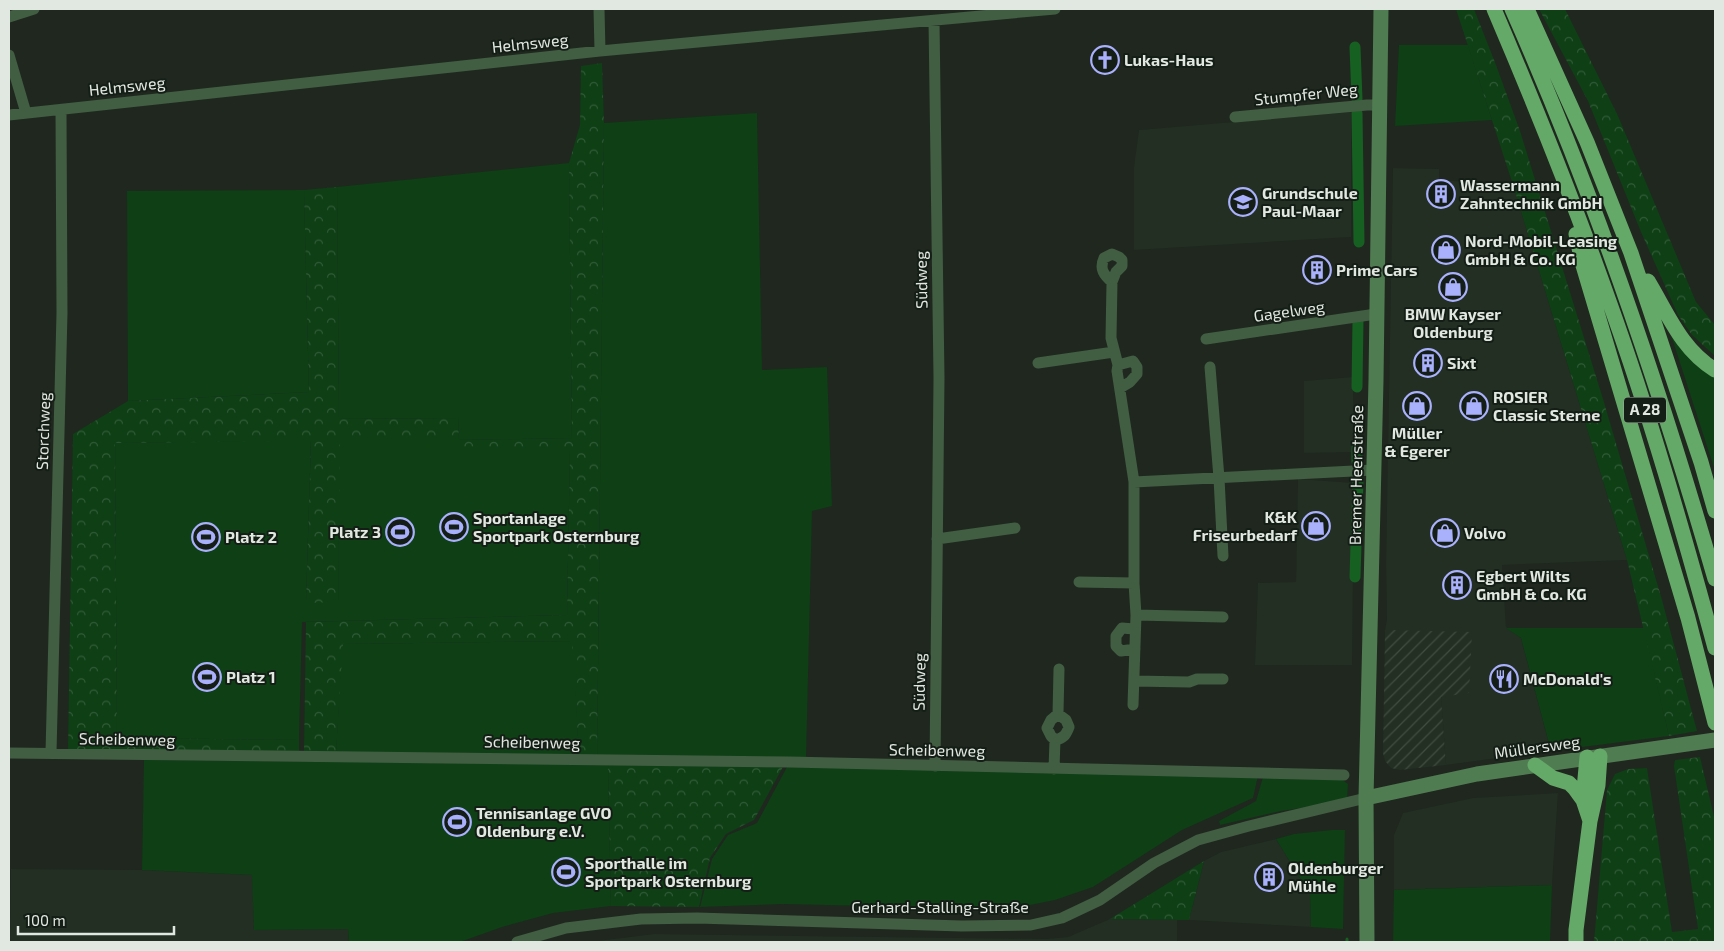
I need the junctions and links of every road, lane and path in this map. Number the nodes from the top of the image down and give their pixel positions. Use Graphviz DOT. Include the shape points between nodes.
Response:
graph roads {
  1 [pos="34,9"];
  2 [pos="599,9"];
  3 [pos="1054,9"];
  4 [pos="1381,9"];
  5 [pos="1494,9"];
  6 [pos="1512,9"];
  7 [pos="1527,9"];
  8 [pos="9,17"];
  9 [pos="934,21"];
  10 [pos="600,51"];
  11 [pos="9,55"];
  12 [pos="1380,105"];
  13 [pos="61,110"];
  14 [pos="26,113"];
  15 [pos="9,115"];
  16 [pos="1235,117"];
  17 [pos="1563,176"];
  18 [pos="1631,252"];
  19 [pos="1112,282"];
  20 [pos="1376,314"];
  21 [pos="1206,339"];
  22 [pos="1114,352"];
  23 [pos="1038,363"];
  24 [pos="1118,364"];
  25 [pos="1210,367"];
  26 [pos="1715,370"];
  27 [pos="1120,388"];
  28 [pos="1373,470"];
  29 [pos="1219,478"];
  30 [pos="1134,482"];
  31 [pos="1715,510"];
  32 [pos="1015,528"];
  33 [pos="937,539"];
  34 [pos="1223,556"];
  35 [pos="1715,579"];
  36 [pos="1079,582"];
  37 [pos="1134,582"];
  38 [pos="1136,614"];
  39 [pos="1223,617"];
  40 [pos="1134,629"];
  41 [pos="1715,648"];
  42 [pos="1135,649"];
  43 [pos="1059,669"];
  44 [pos="1223,679"];
  45 [pos="1134,681"];
  46 [pos="1133,705"];
  47 [pos="1058,714"];
  48 [pos="1715,723"];
  49 [pos="1056,740"];
  50 [pos="1715,740"];
  51 [pos="9,753"];
  52 [pos="51,753"];
  53 [pos="1593,757"];
  54 [pos="1535,765"];
  55 [pos="935,766"];
  56 [pos="1054,769"];
  57 [pos="1344,775"];
  58 [pos="1366,798"];
  59 [pos="1583,800"];
  60 [pos="1590,821"];
  61 [pos="519,942"];
  62 [pos="1367,942"];
  63 [pos="1576,942"];
  1 -- 8 [label="street"];
  2 -- 10 [label="street"];
  3 -- 9 [label="street, Helmsweg"];
  4 -- 12 [label="street, Bremer Heerstraße"];
  5 -- 17 [label="highway, A 28"];
  6 -- 35 [label="highway, A 28" via="1544,79 1625,292"];
  7 -- 18 [label="highway" via="1587,142"];
  9 -- 10 [label="street, Helmsweg"];
  9 -- 33 [label="street, Südweg" via="939,378"];
  10 -- 13 [label="street, Helmsweg"];
  11 -- 14 [label="street"];
  12 -- 16 [label="street, Stumpfer Weg"];
  12 -- 20 [label="street, Bremer Heerstraße"];
  13 -- 14 [label="street, Helmsweg"];
  13 -- 52 [label="street, Storchweg" via="62,331"];
  14 -- 15 [label="street, Helmsweg"];
  17 -- 41 [label="highway, A 28" via="1610,302 1642,401"];
  17 -- 48 [label="highway" via="1582,262 1688,618"];
  18 -- 26 [label="highway" via="1675,330 1694,354"];
  18 -- 31 [label="highway"];
  19 -- 22 [label="street" via="1111,338"];
  20 -- 21 [label="street, Gagelweg"];
  20 -- 28 [label="street, Bremer Heerstraße"];
  22 -- 23 [label="street"];
  22 -- 24 [label="street"];
  24 -- 27 [label="street"];
  24 -- 27 [label="street" via="1133,361 1137,366 1137,374"];
  25 -- 29 [label="street"];
  27 -- 30 [label="street"];
  28 -- 29 [label="street"];
  28 -- 58 [label="street, Bremer Heerstraße"];
  29 -- 30 [label="street"];
  29 -- 34 [label="street"];
  30 -- 37 [label="street"];
  32 -- 33 [label="street"];
  33 -- 55 [label="street, Südweg"];
  36 -- 37 [label="street"];
  37 -- 38 [label="street"];
  38 -- 39 [label="street"];
  38 -- 40 [label="street"];
  40 -- 42 [label="street"];
  40 -- 42 [label="street" via="1122,628 1116,636 1116,646 1121,650"];
  42 -- 45 [label="street"];
  43 -- 47 [label="street"];
  44 -- 45 [label="street"];
  45 -- 46 [label="street"];
  47 -- 49 [label="street" via="1047,728"];
  47 -- 49 [label="street" via="1069,726 1066,735"];
  49 -- 56 [label="street"];
  50 -- 53 [label="street, Müllersweg"];
  51 -- 52 [label="street, Scheibenweg"];
  52 -- 55 [label="street, Scheibenweg"];
  53 -- 54 [label="street, Müllersweg"];
  53 -- 59 [label="highway"];
  53 -- 60 [label="highway" via="1598,785"];
  54 -- 58 [label="street, Müllersweg"];
  54 -- 59 [label="highway" via="1553,778 1568,783"];
  55 -- 56 [label="street, Scheibenweg"];
  56 -- 57 [label="street, Scheibenweg"];
  58 -- 61 [label="street, Gerhard-Stalling-Straße" via="1198,840 1154,862 1100,900 1062,918 1030,925 641,919 566,928"];
  58 -- 62 [label="street, Bremer Heerstraße"];
  59 -- 60 [label="highway"];
  60 -- 63 [label="highway"];
}
